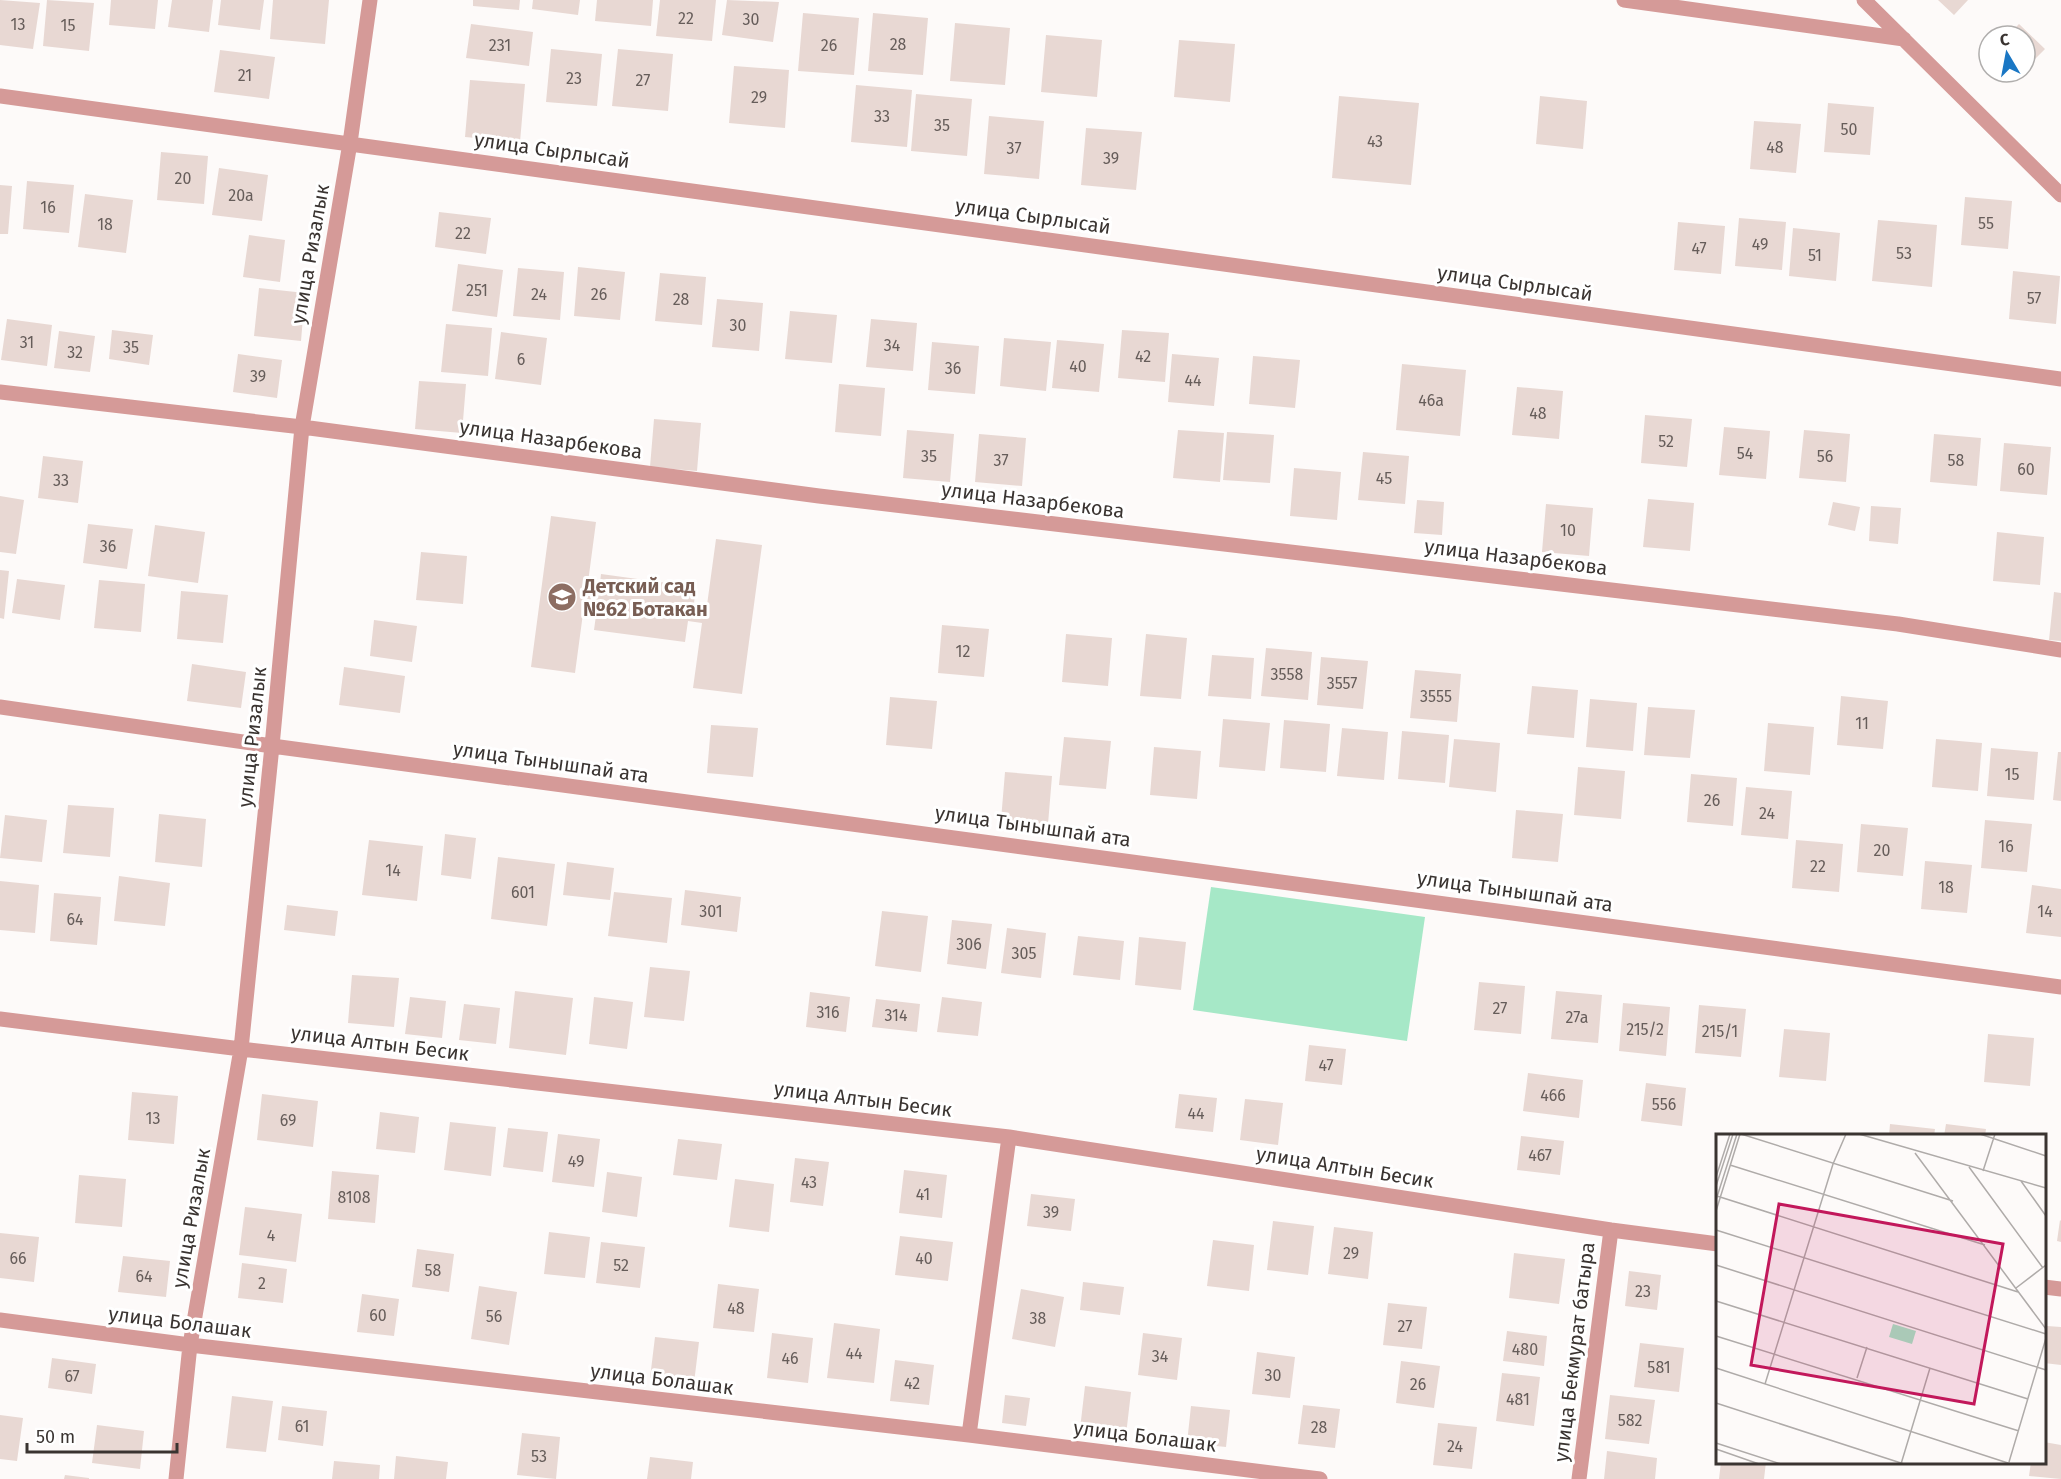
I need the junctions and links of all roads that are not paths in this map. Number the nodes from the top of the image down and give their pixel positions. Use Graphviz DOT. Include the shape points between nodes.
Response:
graph roads {
  1 [pos="370,0"];
  2 [pos="1624,0"];
  3 [pos="1864,0"];
  4 [pos="1904,39"];
  5 [pos="0,96"];
  6 [pos="350,143"];
  7 [pos="2061,195"];
  8 [pos="2061,380"];
  9 [pos="0,392"];
  10 [pos="302,427"];
  11 [pos="2061,650"];
  12 [pos="0,707"];
  13 [pos="272,746"];
  14 [pos="2061,987"];
  15 [pos="0,1018"];
  16 [pos="241,1048"];
  17 [pos="1008,1137"];
  18 [pos="1611,1230"];
  19 [pos="1716,1244"];
  20 [pos="2046,1287"];
  21 [pos="2061,1289"];
  22 [pos="0,1320"];
  23 [pos="190,1346"];
  24 [pos="969,1435"];
  25 [pos="176,1479"];
  26 [pos="1320,1479"];
  27 [pos="1579,1479"];
  1 -- 6 [label="street, улица Ризалык"];
  2 -- 4 [label="street"];
  3 -- 4 [label="street"];
  4 -- 7 [label="street"];
  5 -- 6 [label="street, улица Сырлысай"];
  6 -- 8 [label="street, улица Сырлысай"];
  6 -- 10 [label="street, улица Ризалык"];
  9 -- 10 [label="street, улица Назарбекова"];
  10 -- 11 [label="street, улица Назарбекова" via="819,496 1898,624"];
  10 -- 13 [label="street, улица Ризалык"];
  12 -- 13 [label="street, улица Тынышпай ата"];
  13 -- 14 [label="street, улица Тынышпай ата"];
  13 -- 16 [label="street, улица Ризалык"];
  15 -- 16 [label="street, улица Алтын Бесик"];
  16 -- 17 [label="street, улица Алтын Бесик"];
  16 -- 23 [label="street, улица Ризалык"];
  17 -- 18 [label="street, улица Алтын Бесик"];
  17 -- 24 [label="street"];
  18 -- 19 [label="street, улица Алтын Бесик"];
  18 -- 27 [label="street, улица Бекмурат батыра"];
  20 -- 21 [label="street"];
  22 -- 23 [label="street, улица Болашак"];
  23 -- 24 [label="street, улица Болашак"];
  23 -- 25 [label="street, улица Ризалык"];
  24 -- 26 [label="street, улица Болашак"];
}
